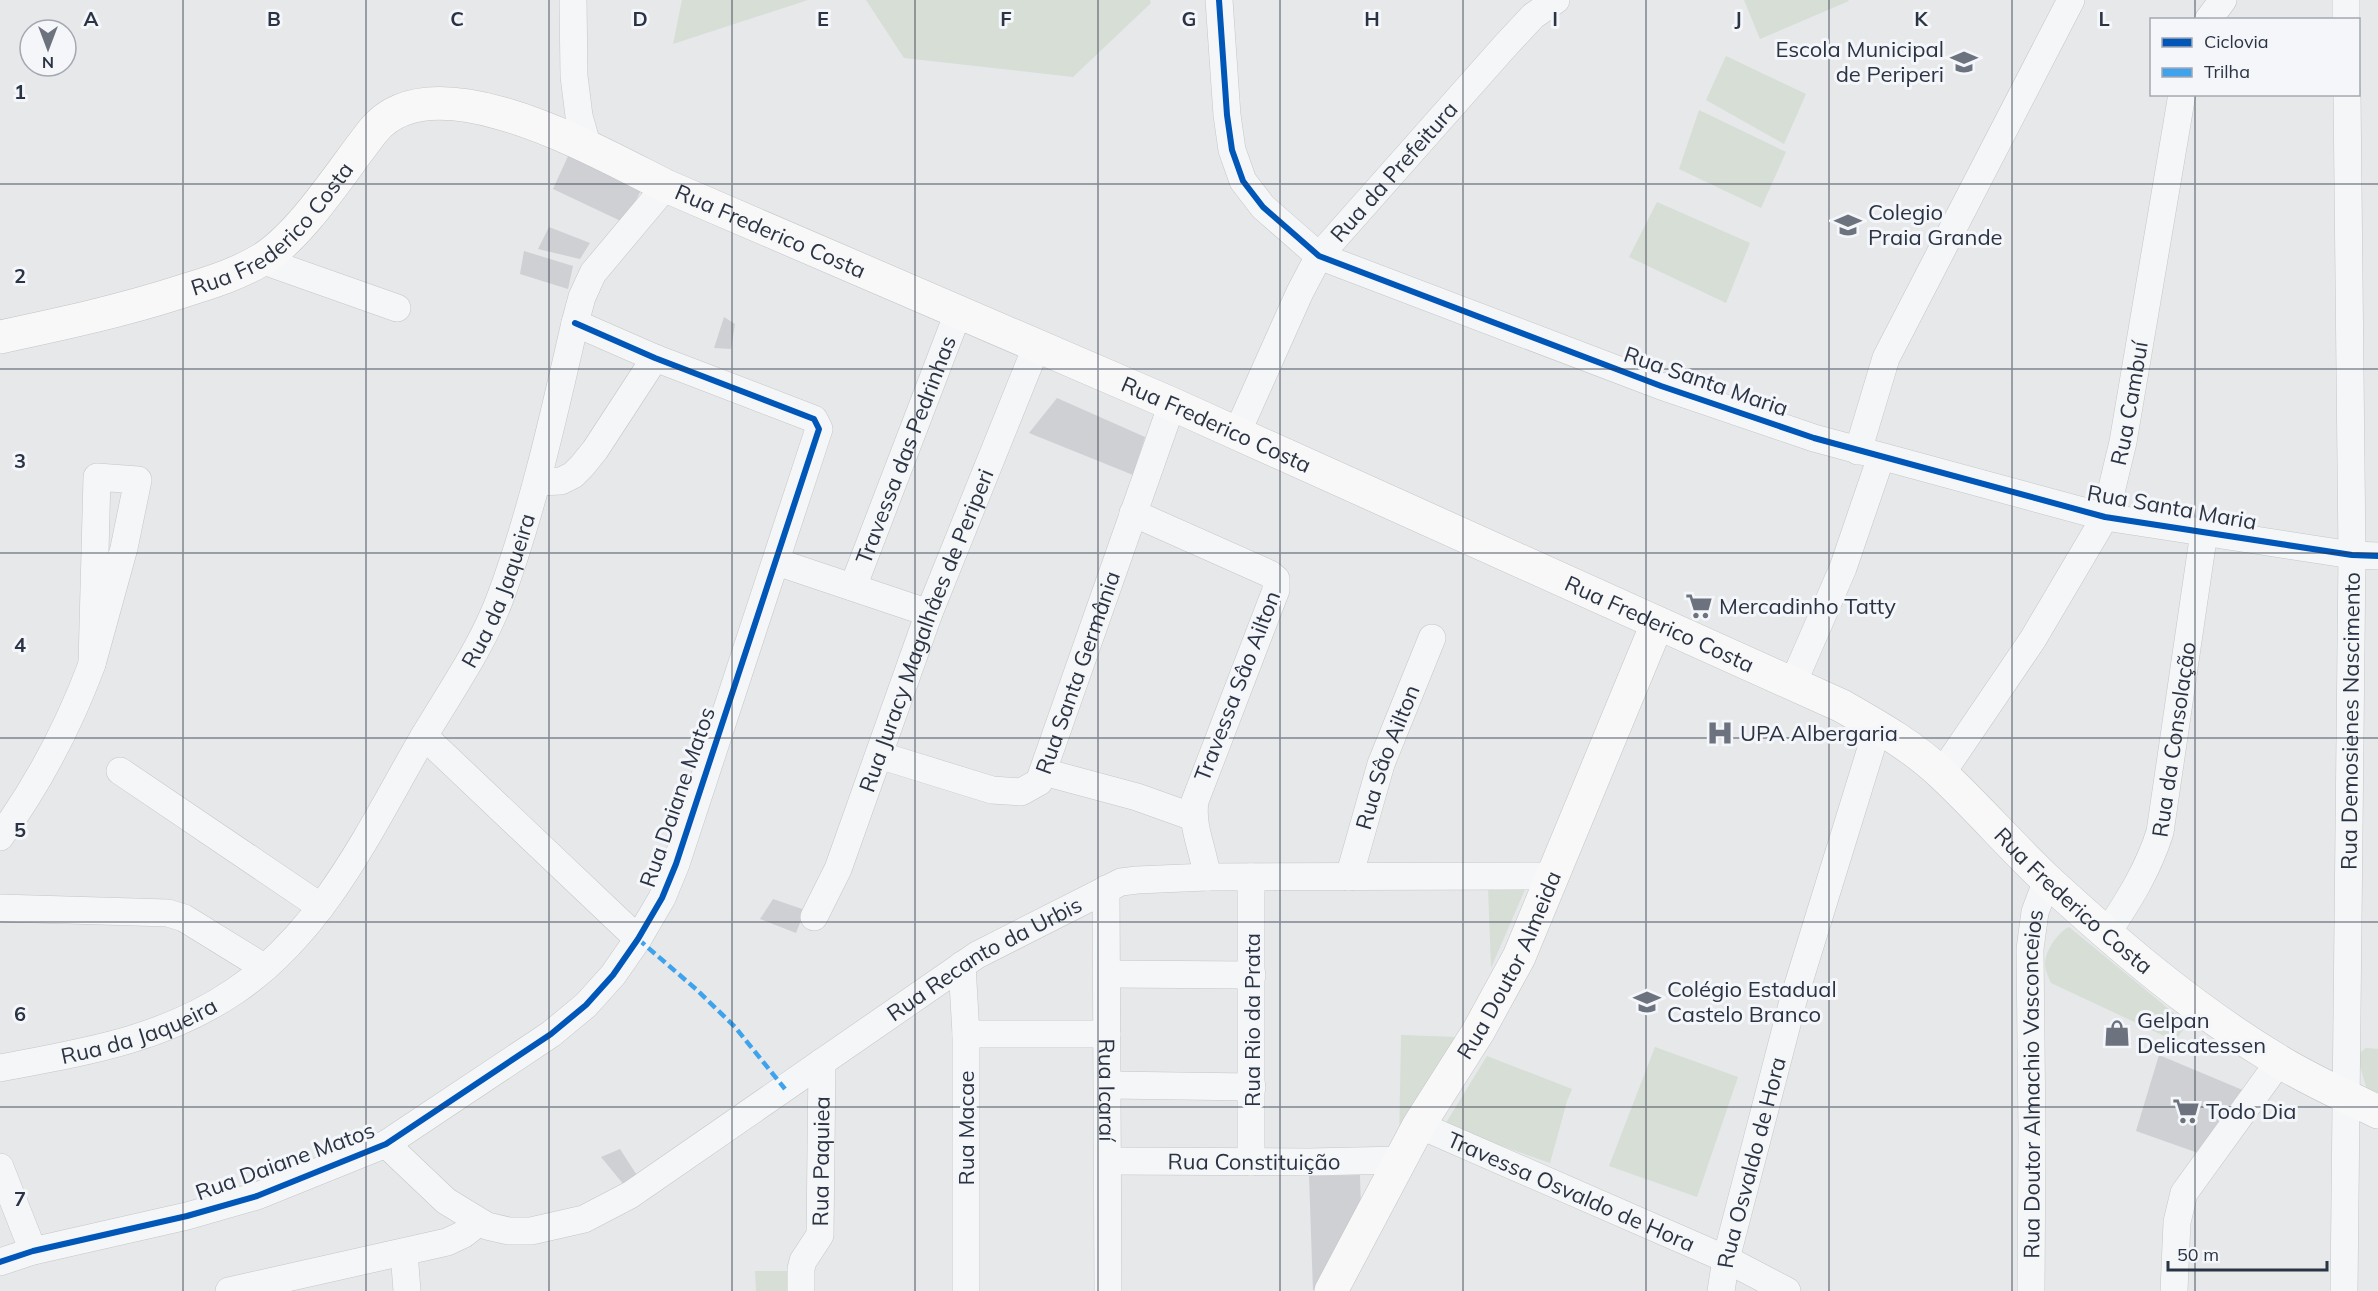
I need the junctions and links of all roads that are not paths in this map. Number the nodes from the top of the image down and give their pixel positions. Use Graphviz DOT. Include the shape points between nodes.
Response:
graph roads {
  1 [pos="573,0"];
  2 [pos="1219,0"];
  3 [pos="1556,0"];
  4 [pos="2071,0"];
  5 [pos="2223,0"];
  6 [pos="2346,0"];
  7 [pos="2210,18"];
  8 [pos="2346,18"];
  9 [pos="2182,96"];
  10 [pos="2347,96"];
  11 [pos="588,148"];
  12 [pos="666,186"];
  13 [pos="1319,256"];
  14 [pos="261,260"];
  15 [pos="397,308"];
  16 [pos="958,313"];
  17 [pos="575,322"];
  18 [pos="0,338"];
  19 [pos="1037,345"];
  20 [pos="655,358"];
  21 [pos="1172,404"];
  22 [pos="1237,434"];
  23 [pos="1870,454"];
  24 [pos="538,482"];
  25 [pos="1133,513"];
  26 [pos="2105,517"];
  27 [pos="2204,532"];
  28 [pos="2365,556"];
  29 [pos="777,562"];
  30 [pos="853,587"];
  31 [pos="928,613"];
  32 [pos="1657,624"];
  33 [pos="1432,638"];
  34 [pos="92,664"];
  35 [pos="1793,683"];
  36 [pos="1878,726"];
  37 [pos="424,736"];
  38 [pos="879,755"];
  39 [pos="120,771"];
  40 [pos="1044,772"];
  41 [pos="1942,773"];
  42 [pos="1192,817"];
  43 [pos="0,837"];
  44 [pos="1552,876"];
  45 [pos="1207,877"];
  46 [pos="1349,877"];
  47 [pos="1251,878"];
  48 [pos="2047,880"];
  49 [pos="1106,889"];
  50 [pos="321,907"];
  51 [pos="0,908"];
  52 [pos="814,917"];
  53 [pos="2107,933"];
  54 [pos="638,939"];
  55 [pos="962,965"];
  56 [pos="265,968"];
  57 [pos="1107,974"];
  58 [pos="1252,975"];
  59 [pos="966,1034"];
  60 [pos="1107,1034"];
  61 [pos="822,1062"];
  62 [pos="2279,1062"];
  63 [pos="0,1068"];
  64 [pos="1108,1085"];
  65 [pos="1252,1087"];
  66 [pos="2347,1096"];
  67 [pos="2378,1112"];
  68 [pos="1419,1125"];
  69 [pos="386,1144"];
  70 [pos="1401,1160"];
  71 [pos="1108,1161"];
  72 [pos="1251,1162"];
  73 [pos="0,1167"];
  74 [pos="478,1223"];
  75 [pos="33,1251"];
  76 [pos="404,1252"];
  77 [pos="1726,1259"];
  78 [pos="0,1262"];
  79 [pos="308,1282"];
  80 [pos="229,1291"];
  81 [pos="408,1291"];
  82 [pos="801,1291"];
  83 [pos="966,1291"];
  84 [pos="1108,1291"];
  85 [pos="1331,1291"];
  86 [pos="1720,1291"];
  87 [pos="1787,1291"];
  88 [pos="2031,1291"];
  89 [pos="2174,1291"];
  90 [pos="2344,1291"];
  1 -- 11 [label="street" via="574,76"];
  2 -- 13 [label="street, Rua Santa Maria" via="1227,115 1232,150 1243,181 1263,207"];
  3 -- 13 [label="street, Rua da Prefeitura" via="1533,16 1504,46"];
  4 -- 23 [label="street" via="1886,358"];
  5 -- 7 [label="street"];
  6 -- 8 [label="street"];
  9 -- 26 [label="street, Rua Cambuí" via="2123,442"];
  10 -- 28 [label="street, Rua Demosienes Nascimento"];
  11 -- 12 [label="main road, Rua Frederico Costa"];
  11 -- 14 [label="main road, Rua Frederico Costa" via="486,108 458,103 412,107 393,114 376,128 299,227"];
  12 -- 16 [label="main road, Rua Frederico Costa"];
  12 -- 17 [label="street, Rua da Jaqueira" via="593,273"];
  13 -- 22 [label="street, Rua da Prefeitura"];
  13 -- 23 [label="street, Rua Santa Maria" via="1661,386"];
  14 -- 15 [label="street"];
  14 -- 18 [label="main road, Rua Frederico Costa" via="215,281 148,302"];
  16 -- 19 [label="main road, Rua Frederico Costa"];
  16 -- 30 [label="street, Travessa das Pedrinhas"];
  17 -- 20 [label="street, Rua Daiane Matos"];
  17 -- 24 [label="street, Rua da Jaqueira"];
  19 -- 21 [label="main road, Rua Frederico Costa"];
  19 -- 31 [label="street, Rua Juracy Magalhâes de Periperi"];
  20 -- 24 [label="street" via="582,466 561,481"];
  20 -- 29 [label="street, Rua Daiane Matos" via="817,422 819,433"];
  21 -- 22 [label="main road, Rua Frederico Costa"];
  21 -- 25 [label="street, Rua Santa Germânia"];
  22 -- 32 [label="main road, Rua Frederico Costa"];
  23 -- 26 [label="street, Rua Santa Maria"];
  23 -- 35 [label="street" via="1844,568"];
  24 -- 37 [label="street, Rua da Jaqueira" via="501,597 477,647"];
  25 -- 40 [label="street, Rua Santa Germânia"];
  25 -- 42 [label="street, Travessa Sâo Ailton" via="1276,579 1276,591"];
  26 -- 27 [label="street, Rua Santa Maria"];
  26 -- 41 [label="street, Rua Cambuí" via="2033,639"];
  27 -- 28 [label="street, Rua Santa Maria"];
  27 -- 53 [label="street, Rua da Consolação" via="2160,832 2142,880"];
  28 -- 66 [label="street, Rua Demosienes Nascimento"];
  29 -- 30 [label="street"];
  29 -- 54 [label="street, Rua Daiane Matos" via="676,864"];
  30 -- 31 [label="street"];
  31 -- 38 [label="street, Rua Juracy Magalhâes de Periperi"];
  32 -- 35 [label="main road, Rua Frederico Costa"];
  32 -- 44 [label="main road, Rua Doutor Almeida"];
  33 -- 46 [label="street, Rua Sâo Ailton" via="1381,764"];
  34 -- 34 [label="street" via="124,548 138,480 97,477"];
  34 -- 43 [label="street" via="49,760"];
  35 -- 36 [label="main road, Rua Frederico Costa"];
  36 -- 41 [label="main road, Rua Frederico Costa"];
  36 -- 77 [label="street, Rua Osvaldo de Hora" via="1793,1001"];
  37 -- 50 [label="street, Rua da Jaqueira" via="352,862"];
  37 -- 54 [label="street"];
  38 -- 40 [label="street, Rua Santa Germânia" via="1001,791 1021,792 1040,782"];
  38 -- 52 [label="street, Rua Juracy Magalhâes de Periperi" via="838,869"];
  39 -- 50 [label="street"];
  40 -- 42 [label="street" via="1137,797"];
  41 -- 48 [label="main road, Rua Frederico Costa"];
  42 -- 45 [label="street" via="1204,852"];
  44 -- 46 [label="street, Rua Recanto da Urbis"];
  44 -- 68 [label="main road, Rua Doutor Almeida" via="1519,957 1478,1032"];
  45 -- 47 [label="street, Rua Recanto da Urbis"];
  45 -- 49 [label="street, Rua Recanto da Urbis" via="1137,880"];
  46 -- 47 [label="street, Rua Recanto da Urbis"];
  47 -- 58 [label="street, Rua Rio da Prata"];
  48 -- 53 [label="main road, Rua Frederico Costa"];
  48 -- 88 [label="street, Rua Doutor Almachio Vasconceios" via="2035,912 2030,949"];
  49 -- 55 [label="street, Rua Recanto da Urbis"];
  49 -- 57 [label="street, Rua Icaraí"];
  50 -- 56 [label="street, Rua da Jaqueira"];
  51 -- 56 [label="street" via="168,913 184,918"];
  53 -- 62 [label="main road, Rua Frederico Costa" via="2188,1000"];
  54 -- 69 [label="street, Rua Daiane Matos" via="586,1005 551,1034"];
  55 -- 59 [label="street, Rua Macae"];
  55 -- 61 [label="street, Rua Recanto da Urbis"];
  56 -- 63 [label="street, Rua da Jaqueira" via="234,992 146,1036 83,1053"];
  57 -- 58 [label="street"];
  57 -- 60 [label="street, Rua Icaraí"];
  58 -- 65 [label="street, Rua Rio da Prata"];
  59 -- 60 [label="street"];
  59 -- 83 [label="street, Rua Macae"];
  60 -- 64 [label="street, Rua Icaraí"];
  61 -- 74 [label="street, Rua Recanto da Urbis" via="630,1195 597,1213 531,1231 509,1231"];
  61 -- 82 [label="street, Rua Paquiea" via="820,1235 801,1269"];
  62 -- 66 [label="main road, Rua Frederico Costa"];
  62 -- 89 [label="street" via="2184,1193 2177,1222"];
  64 -- 65 [label="street"];
  64 -- 71 [label="street, Rua Icaraí"];
  65 -- 72 [label="street, Rua Rio da Prata"];
  66 -- 67 [label="main road, Rua Frederico Costa"];
  66 -- 90 [label="street, Rua Demosienes Nascimento"];
  68 -- 70 [label="main road, Rua Doutor Almeida"];
  68 -- 77 [label="street, Travessa Osvaldo de Hora"];
  69 -- 74 [label="street, Rua Recanto da Urbis" via="446,1201"];
  69 -- 75 [label="street, Rua Daiane Matos" via="257,1196"];
  70 -- 72 [label="street, Rua Constituição"];
  70 -- 85 [label="main road, Rua Doutor Almeida"];
  71 -- 72 [label="street, Rua Constituição"];
  71 -- 84 [label="street, Rua Icaraí"];
  73 -- 75 [label="street"];
  74 -- 76 [label="street" via="456,1238"];
  75 -- 78 [label="street, Rua Daiane Matos"];
  76 -- 79 [label="street"];
  76 -- 81 [label="street"];
  77 -- 86 [label="street, Rua Osvaldo de Hora"];
  77 -- 87 [label="street, Travessa Osvaldo de Hora"];
  79 -- 80 [label="street"];
}
